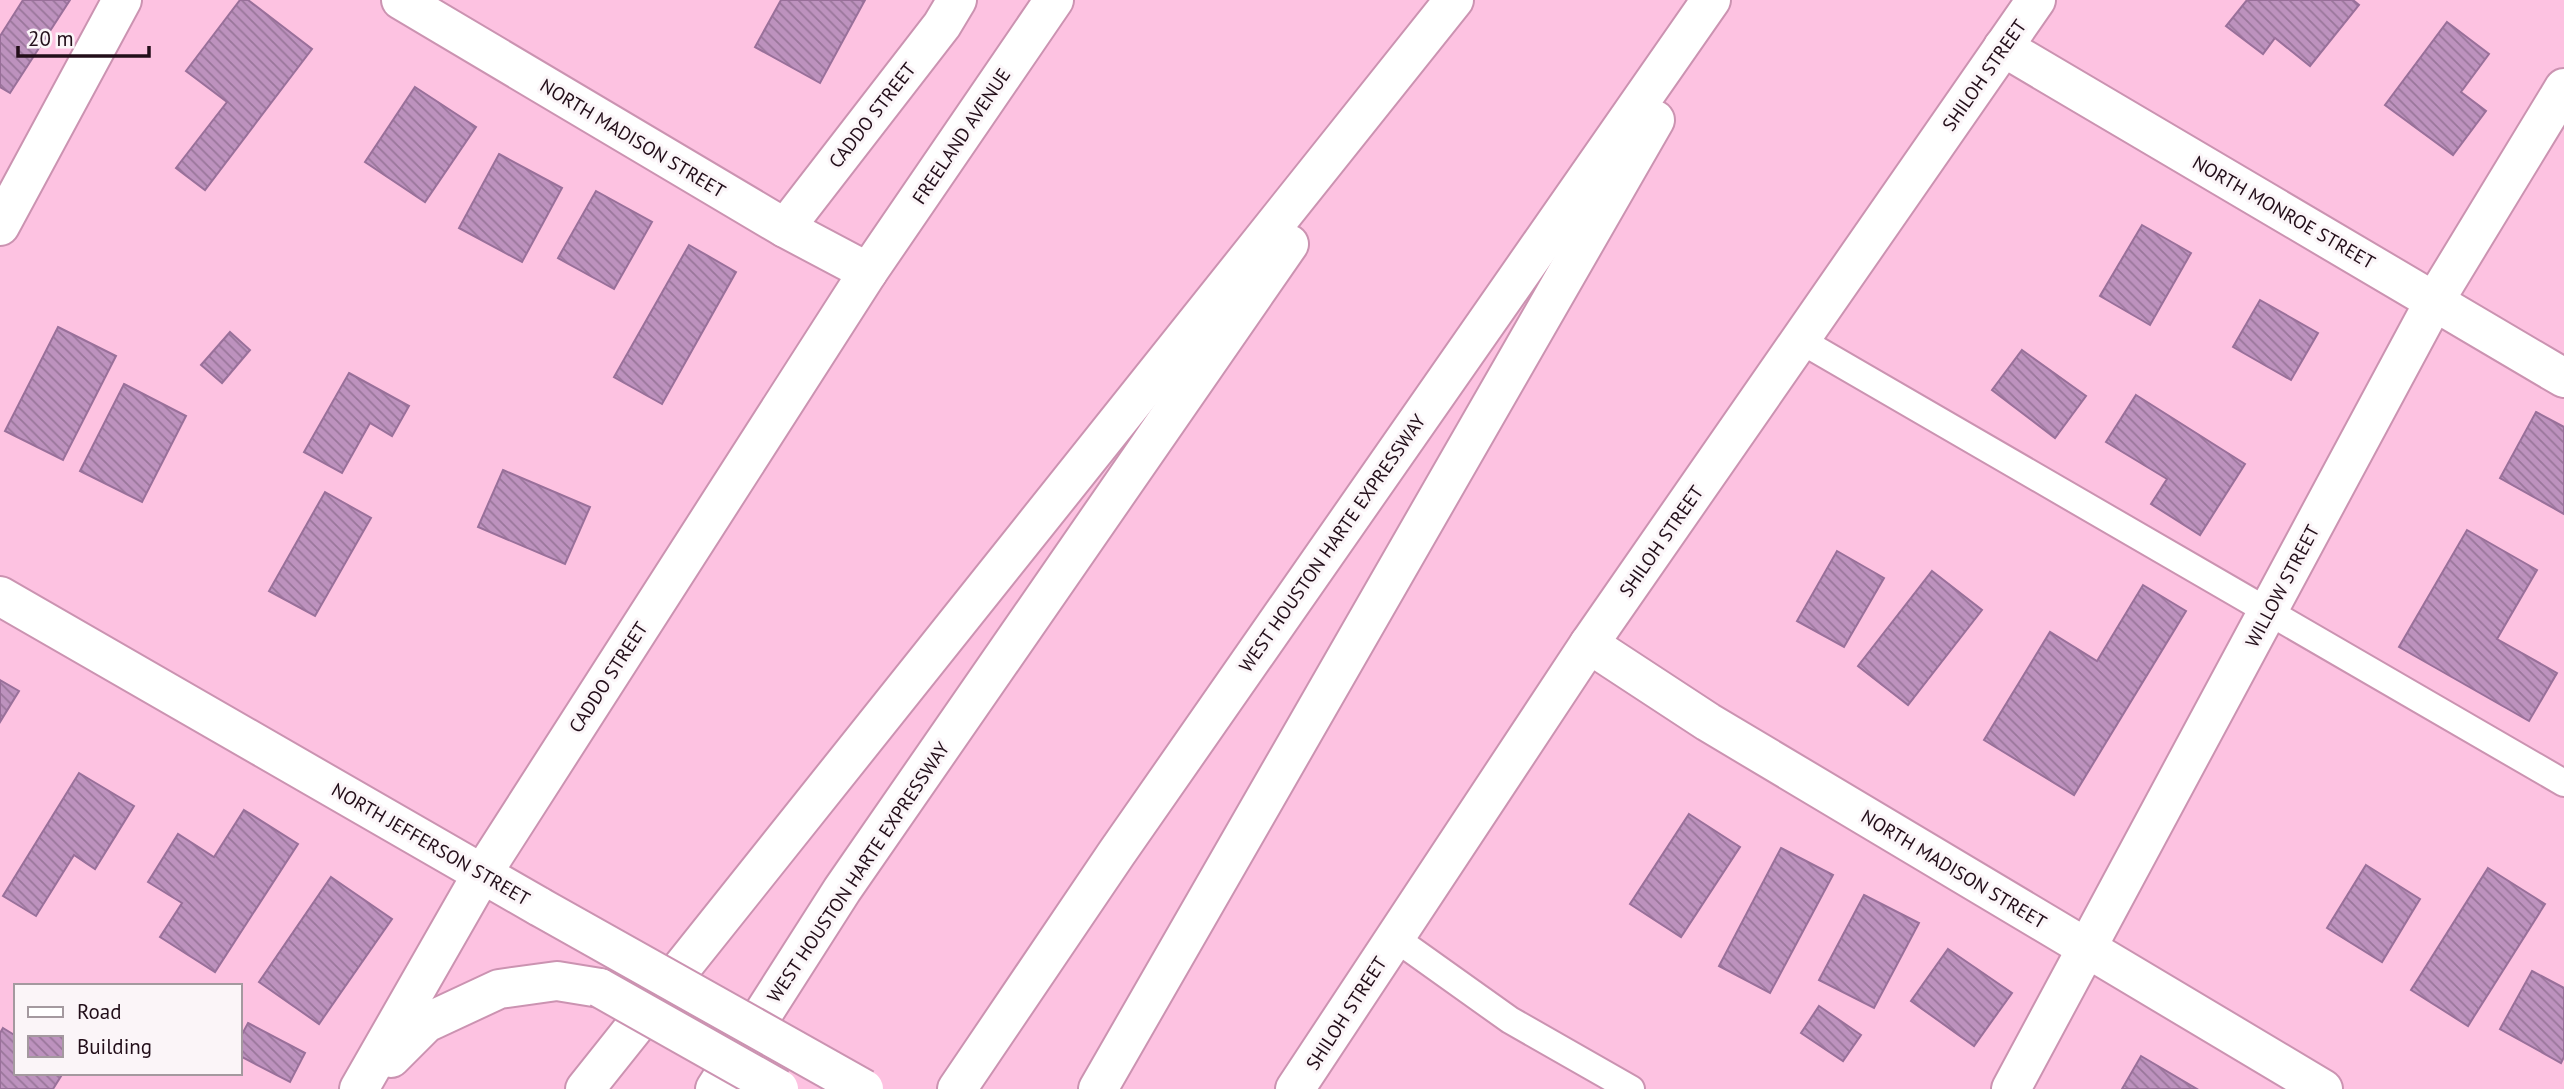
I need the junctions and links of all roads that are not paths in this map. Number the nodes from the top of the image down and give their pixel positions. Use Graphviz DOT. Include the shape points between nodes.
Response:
graph roads {
  1 [pos="122,0"];
  2 [pos="401,0"];
  3 [pos="957,0"];
  4 [pos="1054,0"];
  5 [pos="1456,0"];
  6 [pos="1710,0"];
  7 [pos="1723,0"];
  8 [pos="2036,0"];
  9 [pos="2003,47"];
  10 [pos="2564,88"];
  11 [pos="0,226"];
  12 [pos="785,228"];
  13 [pos="868,272"];
  14 [pos="2435,300"];
  15 [pos="1800,340"];
  16 [pos="2564,378"];
  17 [pos="0,596"];
  18 [pos="2268,611"];
  19 [pos="1589,644"];
  20 [pos="2564,783"];
  21 [pos="482,874"];
  22 [pos="1395,938"];
  23 [pos="2088,949"];
  24 [pos="359,1089"];
  25 [pos="585,1089"];
  26 [pos="715,1089"];
  27 [pos="779,1089"];
  28 [pos="863,1089"];
  29 [pos="957,1089"];
  30 [pos="1098,1089"];
  31 [pos="1295,1089"];
  32 [pos="1631,1089"];
  33 [pos="2011,1089"];
  34 [pos="2323,1089"];
  1 -- 11 [label="main road"];
  2 -- 12 [label="main road, NORTH MADISON STREET"];
  3 -- 12 [label="main road, CADDO STREET"];
  4 -- 13 [label="main road, FREELAND AVENUE"];
  5 -- 25 [label="main road"];
  5 -- 26 [label="main road, WEST HOUSTON HARTE EXPRESSWAY" via="842,890"];
  6 -- 29 [label="main road, WEST HOUSTON HARTE EXPRESSWAY"];
  7 -- 30 [label="main road"];
  8 -- 9 [label="main road, SHILOH STREET"];
  9 -- 14 [label="main road, NORTH MONROE STREET"];
  9 -- 15 [label="main road, SHILOH STREET"];
  10 -- 14 [label="main road, WILLOW STREET"];
  12 -- 13 [label="main road, NORTH MADISON STREET"];
  13 -- 21 [label="main road, CADDO STREET"];
  14 -- 16 [label="main road, NORTH MONROE STREET"];
  14 -- 18 [label="main road, WILLOW STREET"];
  15 -- 18 [label="lane"];
  15 -- 19 [label="main road, SHILOH STREET"];
  17 -- 21 [label="main road, NORTH JEFFERSON STREET"];
  18 -- 20 [label="lane"];
  18 -- 23 [label="main road, WILLOW STREET"];
  19 -- 22 [label="main road, SHILOH STREET"];
  19 -- 23 [label="main road, NORTH MADISON STREET" via="1708,722"];
  21 -- 24 [label="main road, CADDO STREET"];
  21 -- 28 [label="main road, NORTH JEFFERSON STREET, bridge"];
  22 -- 31 [label="main road, SHILOH STREET"];
  22 -- 32 [label="lane" via="1510,1020"];
  23 -- 33 [label="main road, WILLOW STREET"];
  23 -- 34 [label="main road, NORTH MADISON STREET"];
  24 -- 27 [label="main road, bridge" via="426,1023 499,989 557,981 600,988"];
}
